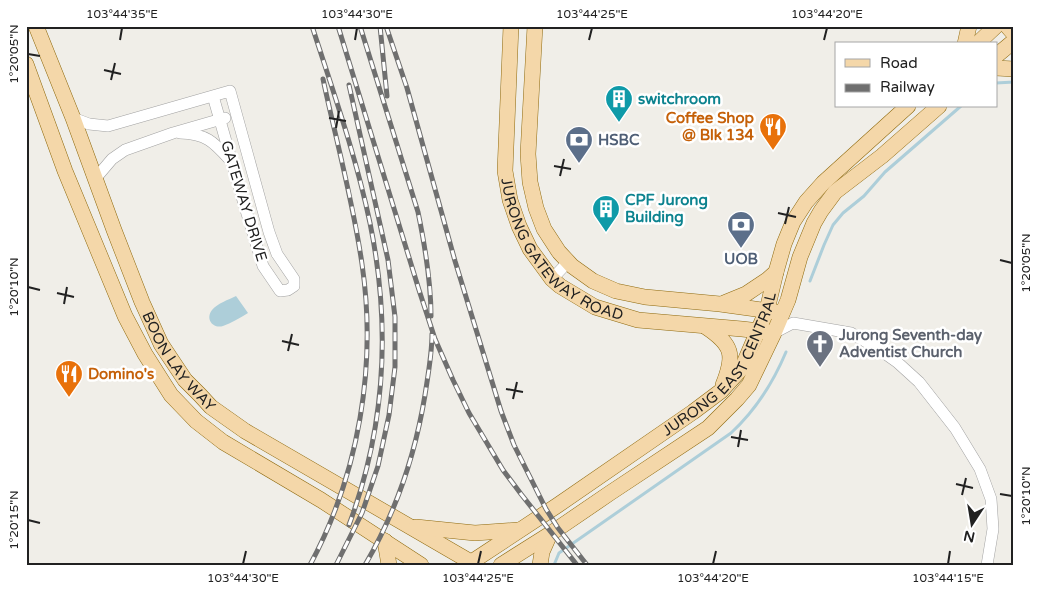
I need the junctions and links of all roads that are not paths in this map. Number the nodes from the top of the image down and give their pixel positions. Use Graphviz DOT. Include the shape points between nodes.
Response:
graph roads {
  1 [pos="36,26"];
  2 [pos="511,26"];
  3 [pos="535,26"];
  4 [pos="969,26"];
  5 [pos="996,26"];
  6 [pos="1007,26"];
  7 [pos="1014,34"];
  8 [pos="1014,41"];
  9 [pos="966,42"];
  10 [pos="979,42"];
  11 [pos="998,54"];
  12 [pos="26,64"];
  13 [pos="998,68"];
  14 [pos="1014,69"];
  15 [pos="213,96"];
  16 [pos="906,108"];
  17 [pos="937,108"];
  18 [pos="236,116"];
  19 [pos="74,118"];
  20 [pos="220,119"];
  21 [pos="174,133"];
  22 [pos="231,161"];
  23 [pos="95,179"];
  24 [pos="563,257"];
  25 [pos="542,266"];
  26 [pos="776,272"];
  27 [pos="552,279"];
  28 [pos="720,304"];
  29 [pos="781,315"];
  30 [pos="705,326"];
  31 [pos="758,331"];
  32 [pos="774,333"];
  33 [pos="721,390"];
  34 [pos="411,527"];
  35 [pos="519,530"];
  36 [pos="550,534"];
  37 [pos="385,542"];
  38 [pos="471,564"];
  39 [pos="389,565"];
  40 [pos="421,565"];
  41 [pos="501,565"];
  42 [pos="540,565"];
  43 [pos="987,565"];
  1 -- 19 [label="main road, BOON LAY WAY"];
  2 -- 25 [label="main road, JURONG GATEWAY ROAD" via="505,171 519,226"];
  3 -- 24 [label="main road, JURONG GATEWAY ROAD" via="528,154 530,182 544,229"];
  4 -- 9 [label="main road"];
  5 -- 10 [label="main road"];
  6 -- 7 [label="main road"];
  8 -- 11 [label="main road"];
  12 -- 37 [label="main road, BOON LAY WAY" via="65,172 126,316 144,354 171,395 196,422 223,442"];
  13 -- 14 [label="main road"];
  15 -- 18 [label="street, GATEWAY DRIVE" via="230,91"];
  15 -- 19 [label="street, GATEWAY DRIVE" via="108,126"];
  15 -- 20 [label="street, GATEWAY DRIVE"];
  16 -- 26 [label="main road, JURONG EAST CENTRAL" via="806,202 793,222"];
  17 -- 29 [label="main road, JURONG EAST CENTRAL" via="836,192 814,223"];
  18 -- 20 [label="street, GATEWAY DRIVE"];
  18 -- 22 [label="street, GATEWAY DRIVE" via="269,232 294,279 294,286 288,290 280,291 263,266"];
  19 -- 23 [label="main road, BOON LAY WAY"];
  20 -- 21 [label="street, GATEWAY DRIVE"];
  20 -- 22 [label="street, GATEWAY DRIVE"];
  21 -- 22 [label="street" via="203,136 215,143"];
  21 -- 23 [label="street, GATEWAY DRIVE" via="125,150 112,159"];
  23 -- 34 [label="main road, BOON LAY WAY" via="142,302 161,344 185,380 211,407 245,432"];
  24 -- 25 [label="street"];
  24 -- 27 [label="street"];
  24 -- 28 [label="main road, JURONG GATEWAY ROAD" via="593,281 616,291"];
  25 -- 27 [label="main road, JURONG GATEWAY ROAD"];
  26 -- 28 [label="main road" via="746,294"];
  26 -- 29 [label="main road, JURONG EAST CENTRAL"];
  27 -- 30 [label="main road, JURONG GATEWAY ROAD" via="602,310 638,320"];
  28 -- 29 [label="main road, JURONG GATEWAY ROAD"];
  29 -- 31 [label="main road, JURONG EAST CENTRAL"];
  29 -- 32 [label="main road, JURONG EAST CENTRAL"];
  29 -- 43 [label="street" via="800,323 851,333 897,362 918,382 955,428 980,469 991,499 993,530"];
  30 -- 31 [label="main road, JURONG GATEWAY ROAD"];
  30 -- 33 [label="main road" via="721,337 728,348 730,364"];
  31 -- 32 [label="main road, JURONG GATEWAY ROAD"];
  31 -- 33 [label="main road, JURONG EAST CENTRAL" via="742,368"];
  32 -- 36 [label="main road, JURONG EAST CENTRAL" via="749,385 708,428"];
  33 -- 35 [label="main road, JURONG EAST CENTRAL" via="687,417"];
  34 -- 35 [label="main road" via="475,533"];
  34 -- 38 [label="main road, BOON LAY WAY"];
  35 -- 38 [label="main road, JURONG EAST CENTRAL"];
  36 -- 41 [label="main road, JURONG EAST CENTRAL"];
  36 -- 42 [label="main road"];
  37 -- 39 [label="main road"];
  37 -- 40 [label="main road, BOON LAY WAY"];
}
